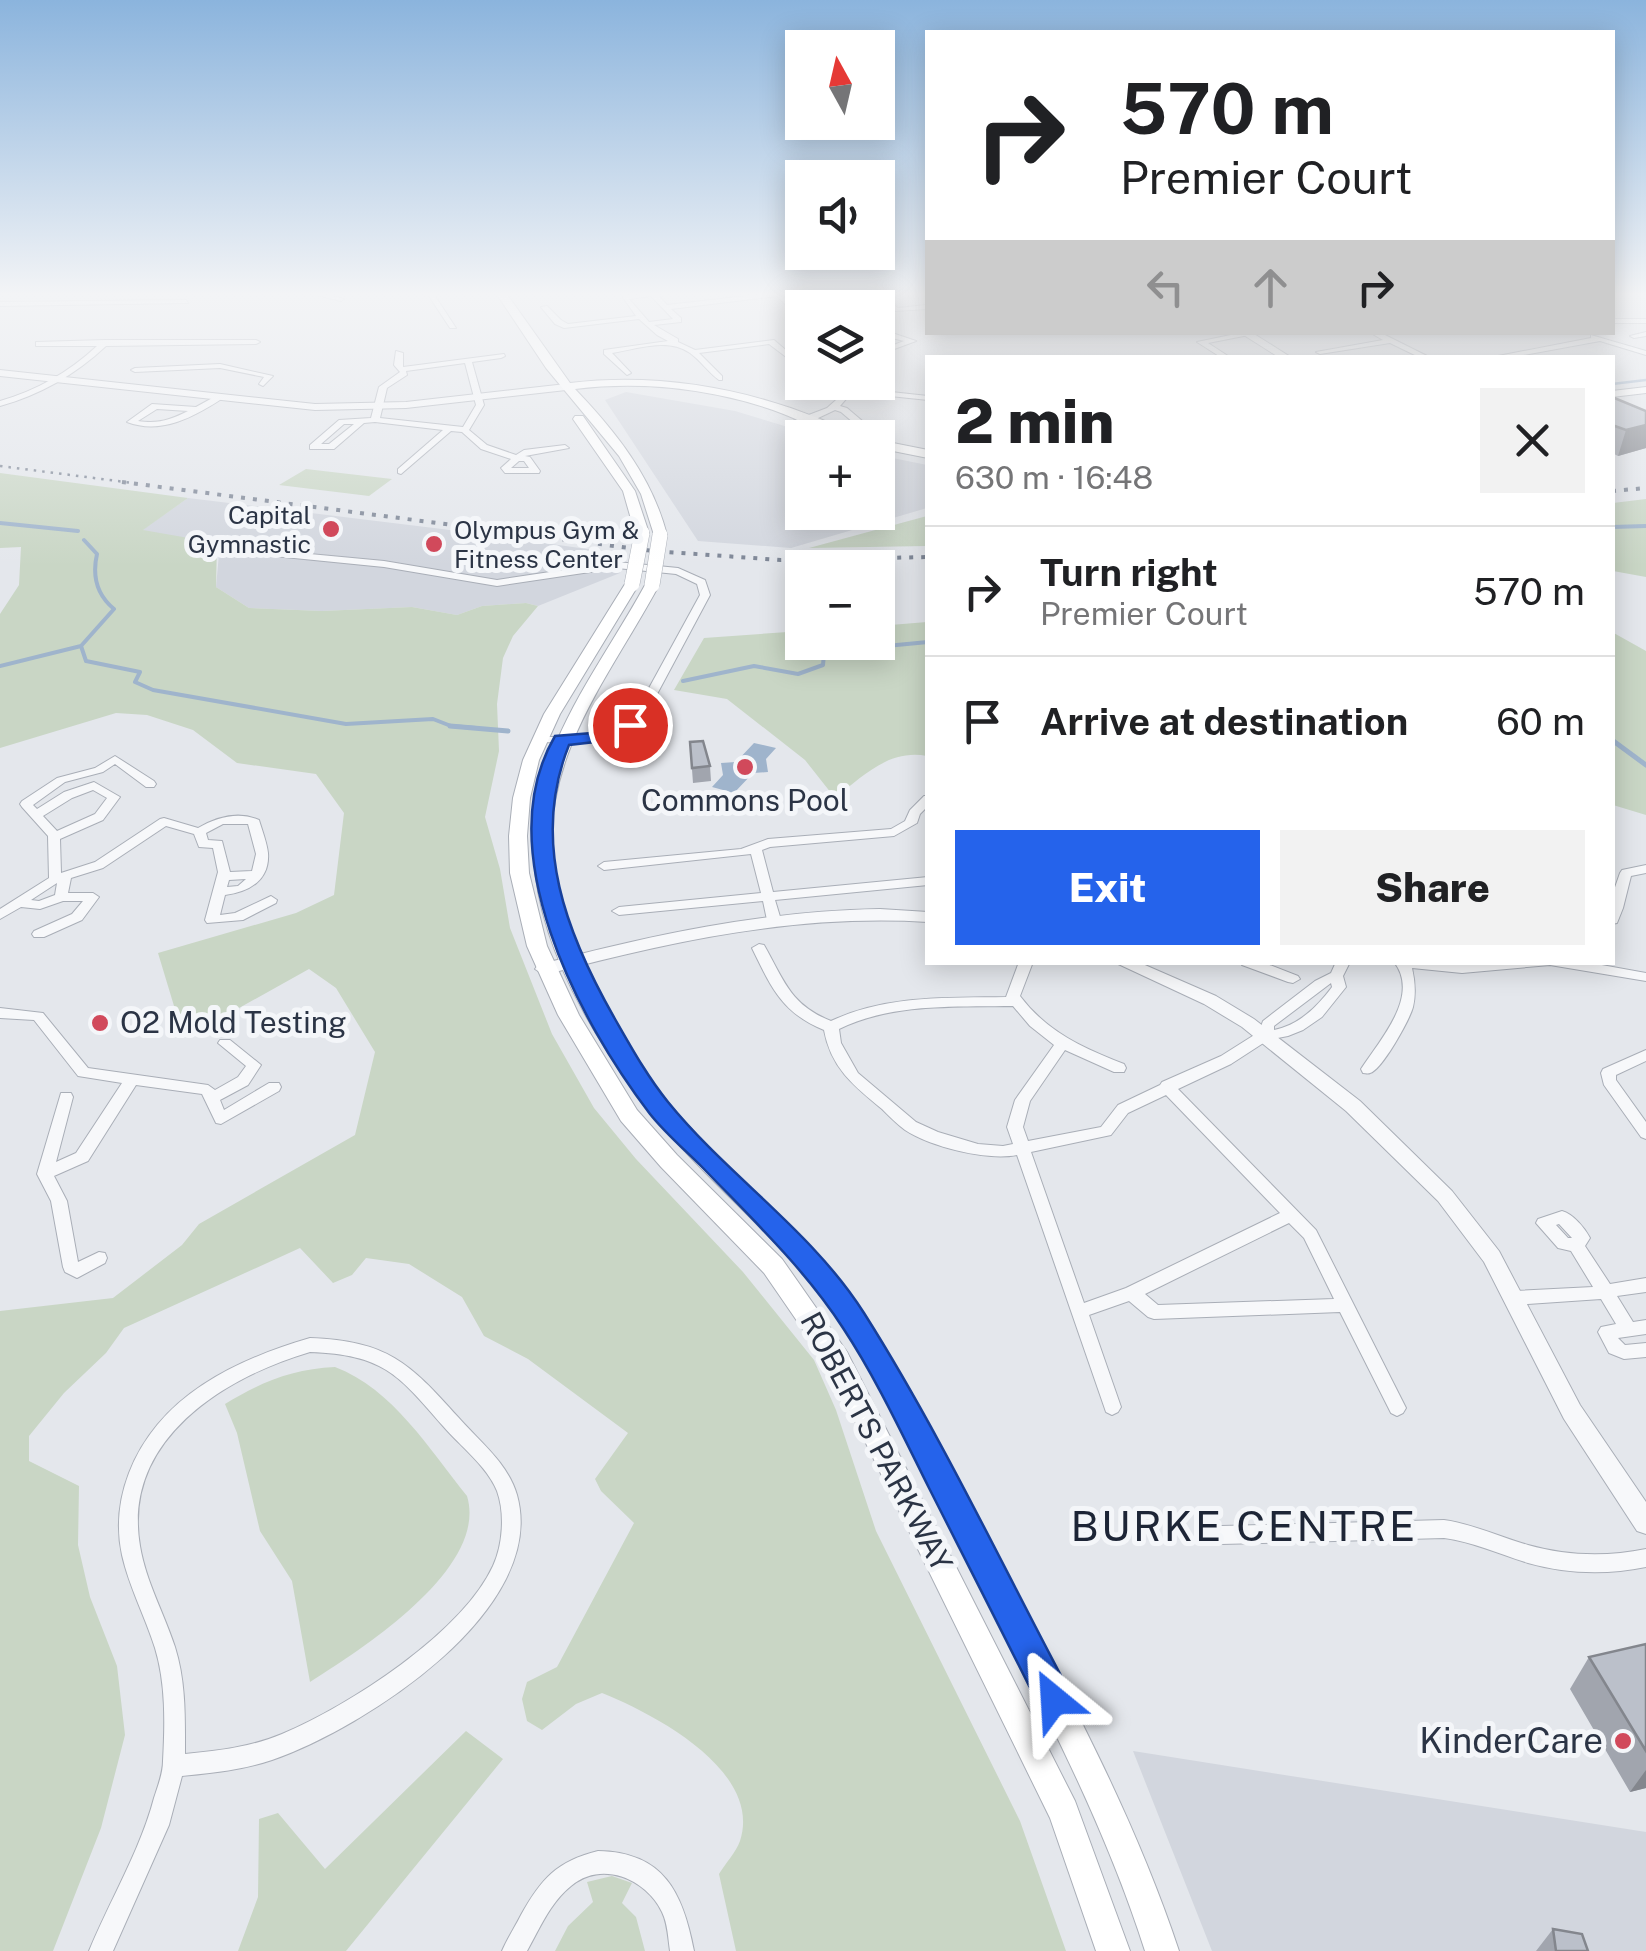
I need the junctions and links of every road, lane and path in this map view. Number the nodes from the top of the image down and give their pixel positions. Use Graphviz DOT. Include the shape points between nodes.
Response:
graph roads {
  1 [pos="39,384"];
  2 [pos="45,384"];
  3 [pos="99,384"];
  4 [pos="385,384"];
  5 [pos="474,384"];
  6 [pos="591,384"];
  7 [pos="617,384"];
  8 [pos="717,384"];
  9 [pos="42,386"];
  10 [pos="566,386"];
  11 [pos="1646,390"];
  12 [pos="705,391"];
  13 [pos="895,393"];
  14 [pos="1615,394"];
  15 [pos="478,397"];
  16 [pos="219,398"];
  17 [pos="925,398"];
  18 [pos="840,400"];
  19 [pos="0,404"];
  20 [pos="379,406"];
  21 [pos="834,407"];
  22 [pos="196,409"];
  23 [pos="375,420"];
  24 [pos="794,420"];
  25 [pos="798,420"];
  26 [pos="806,420"];
  27 [pos="852,420"];
  28 [pos="362,421"];
  29 [pos="448,430"];
  30 [pos="465,430"];
  31 [pos="564,448"];
  32 [pos="895,449"];
  33 [pos="895,453"];
  34 [pos="925,457"];
  35 [pos="925,458"];
  36 [pos="401,470"];
  37 [pos="236,550"];
  38 [pos="539,739"];
  39 [pos="562,740"];
  40 [pos="150,784"];
  41 [pos="925,802"];
  42 [pos="36,815"];
  43 [pos="200,832"];
  44 [pos="54,837"];
  45 [pos="756,849"];
  46 [pos="604,866"];
  47 [pos="1646,869"];
  48 [pos="258,874"];
  49 [pos="223,876"];
  50 [pos="60,878"];
  51 [pos="925,882"];
  52 [pos="220,892"];
  53 [pos="769,895"];
  54 [pos="61,897"];
  55 [pos="271,900"];
  56 [pos="18,902"];
  57 [pos="619,911"];
  58 [pos="1615,914"];
  59 [pos="0,915"];
  60 [pos="925,917"];
  61 [pos="774,920"];
  62 [pos="39,934"];
  63 [pos="760,948"];
  64 [pos="1025,965"];
  65 [pos="1129,965"];
  66 [pos="1255,965"];
  67 [pos="1403,965"];
  68 [pos="1422,965"];
  69 [pos="1510,965"];
  70 [pos="1573,965"];
  71 [pos="558,966"];
  72 [pos="1340,969"];
  73 [pos="1646,977"];
  74 [pos="1293,979"];
  75 [pos="1016,1001"];
  76 [pos="0,1014"];
  77 [pos="831,1027"];
  78 [pos="1264,1035"];
  79 [pos="225,1043"];
  80 [pos="1062,1044"];
  81 [pos="1646,1055"];
  82 [pos="1119,1068"];
  83 [pos="1368,1069"];
  84 [pos="132,1078"];
  85 [pos="1167,1086"];
  86 [pos="274,1087"];
  87 [pos="66,1097"];
  88 [pos="212,1098"];
  89 [pos="1646,1133"];
  90 [pos="1020,1149"];
  91 [pos="45,1174"];
  92 [pos="1292,1214"];
  93 [pos="1576,1246"];
  94 [pos="99,1258"];
  95 [pos="1646,1285"];
  96 [pos="1605,1292"];
  97 [pos="1132,1294"];
  98 [pos="1515,1298"];
  99 [pos="1343,1305"];
  100 [pos="1078,1312"];
  101 [pos="1637,1328"];
  102 [pos="1646,1350"];
  103 [pos="1112,1407"];
  104 [pos="1397,1408"];
  105 [pos="1646,1522"];
  106 [pos="1221,1535"];
  107 [pos="1646,1558"];
  108 [pos="174,1766"];
  109 [pos="101,1951"];
  110 [pos="514,1951"];
  111 [pos="682,1951"];
  112 [pos="1113,1951"];
  113 [pos="1162,1951"];
  1 -- 9 [label="street"];
  2 -- 9 [label="street"];
  3 -- 16 [label="street"];
  4 -- 20 [label="street"];
  5 -- 15 [label="street"];
  6 -- 10 [label="main road"];
  7 -- 12 [label="main road"];
  8 -- 12 [label="street"];
  9 -- 19 [label="street"];
  10 -- 15 [label="street"];
  10 -- 24 [label="main road" via="695,396"];
  10 -- 38 [label="main road, ROBERTS PARKWAY, bridge" via="565,399 629,491 642,533 632,584"];
  10 -- 39 [label="main road, ROBERTS PARKWAY, bridge" via="640,479 655,506 660,535 652,586"];
  11 -- 14 [label="main road"];
  12 -- 25 [label="main road" via="761,402"];
  13 -- 17 [label="street"];
  15 -- 20 [label="street"];
  15 -- 30 [label="street"];
  16 -- 20 [label="street"];
  16 -- 22 [label="street"];
  18 -- 21 [label="street"];
  20 -- 23 [label="street"];
  21 -- 26 [label="street"];
  21 -- 27 [label="street"];
  22 -- 22 [label="street" via="155,406 131,422 163,425"];
  23 -- 28 [label="street"];
  23 -- 29 [label="street"];
  28 -- 28 [label="street" via="342,422 313,447 331,447"];
  29 -- 30 [label="street"];
  29 -- 36 [label="street"];
  30 -- 31 [label="street" via="478,444 519,458"];
  32 -- 34 [label="main road"];
  33 -- 35 [label="main road"];
  37 -- 39 [label="street" via="497,583 605,566 666,568 696,577 705,595 623,734"];
  38 -- 39 [label="street"];
  38 -- 71 [label="main road, ROBERTS PARKWAY" via="520,809 518,864 524,906"];
  39 -- 71 [label="main road, ROBERTS PARKWAY" via="546,794 543,860 558,929"];
  40 -- 42 [label="street" via="116,758 100,770 61,780 26,804"];
  41 -- 45 [label="street" via="911,823 894,832"];
  42 -- 44 [label="street"];
  42 -- 44 [label="street" via="94,786 114,797 99,817"];
  43 -- 48 [label="street" via="220,820 253,820 262,854"];
  43 -- 49 [label="street" via="202,844 218,844"];
  43 -- 50 [label="street" via="164,822 99,866"];
  44 -- 50 [label="street"];
  45 -- 46 [label="street"];
  45 -- 53 [label="street"];
  47 -- 58 [label="street" via="1626,873"];
  48 -- 49 [label="street"];
  48 -- 52 [label="street" via="242,889"];
  49 -- 52 [label="street"];
  50 -- 54 [label="street"];
  50 -- 56 [label="street"];
  51 -- 53 [label="street"];
  52 -- 55 [label="street" via="212,920 238,918"];
  53 -- 57 [label="street"];
  53 -- 61 [label="street"];
  54 -- 56 [label="street" via="40,906"];
  54 -- 62 [label="street" via="93,897 77,917"];
  56 -- 59 [label="street"];
  60 -- 61 [label="street"];
  61 -- 71 [label="street"];
  63 -- 77 [label="street" via="796,1013"];
  64 -- 75 [label="street"];
  65 -- 78 [label="street" via="1210,1000"];
  66 -- 74 [label="street"];
  67 -- 83 [label="street" via="1410,1001"];
  68 -- 69 [label="street"];
  70 -- 73 [label="street"];
  71 -- 112 [label="main road, ROBERTS PARKWAY" via="578,1033 632,1120 771,1264 838,1359 1064,1812"];
  71 -- 113 [label="main road, ROBERTS PARKWAY" via="660,1110 819,1273 878,1360 1101,1792"];
  72 -- 78 [label="street" via="1339,986 1310,1019 1285,1036"];
  75 -- 77 [label="street" via="864,1012"];
  75 -- 80 [label="street"];
  76 -- 84 [label="street" via="38,1016 82,1072"];
  77 -- 90 [label="street" via="852,1076 911,1126 978,1150"];
  78 -- 85 [label="street"];
  78 -- 98 [label="street" via="1417,1167 1471,1228"];
  79 -- 88 [label="street" via="254,1065 243,1081"];
  80 -- 82 [label="street"];
  80 -- 90 [label="street" via="1023,1100 1015,1127"];
  81 -- 89 [label="street" via="1608,1073"];
  84 -- 88 [label="street" via="208,1090"];
  84 -- 91 [label="street" via="90,1148"];
  85 -- 90 [label="street" via="1123,1110 1106,1131"];
  85 -- 92 [label="street"];
  86 -- 88 [label="street" via="221,1119"];
  87 -- 91 [label="street"];
  90 -- 100 [label="street"];
  91 -- 94 [label="street" via="59,1201 70,1268"];
  92 -- 97 [label="street"];
  92 -- 99 [label="street" via="1310,1234"];
  93 -- 96 [label="street"];
  95 -- 96 [label="street"];
  96 -- 98 [label="street"];
  96 -- 101 [label="street"];
  97 -- 99 [label="street" via="1154,1312"];
  97 -- 100 [label="street"];
  98 -- 105 [label="street" via="1572,1412"];
  99 -- 104 [label="street"];
  100 -- 103 [label="street"];
  101 -- 102 [label="street" via="1614,1329 1608,1339 1624,1352"];
  106 -- 107 [label="street" via="1444,1528 1574,1562"];
  108 -- 108 [label="street" via="174,1690 128,1527 134,1479 155,1440 227,1374 310,1345 349,1345 384,1358 415,1380 505,1485 512,1523 500,1572 470,1617 378,1694 337,1719 238,1759"];
  108 -- 109 [label="street" via="158,1826"];
  110 -- 111 [label="street" via="550,1890 578,1866 614,1862 646,1871 672,1908"];
}
